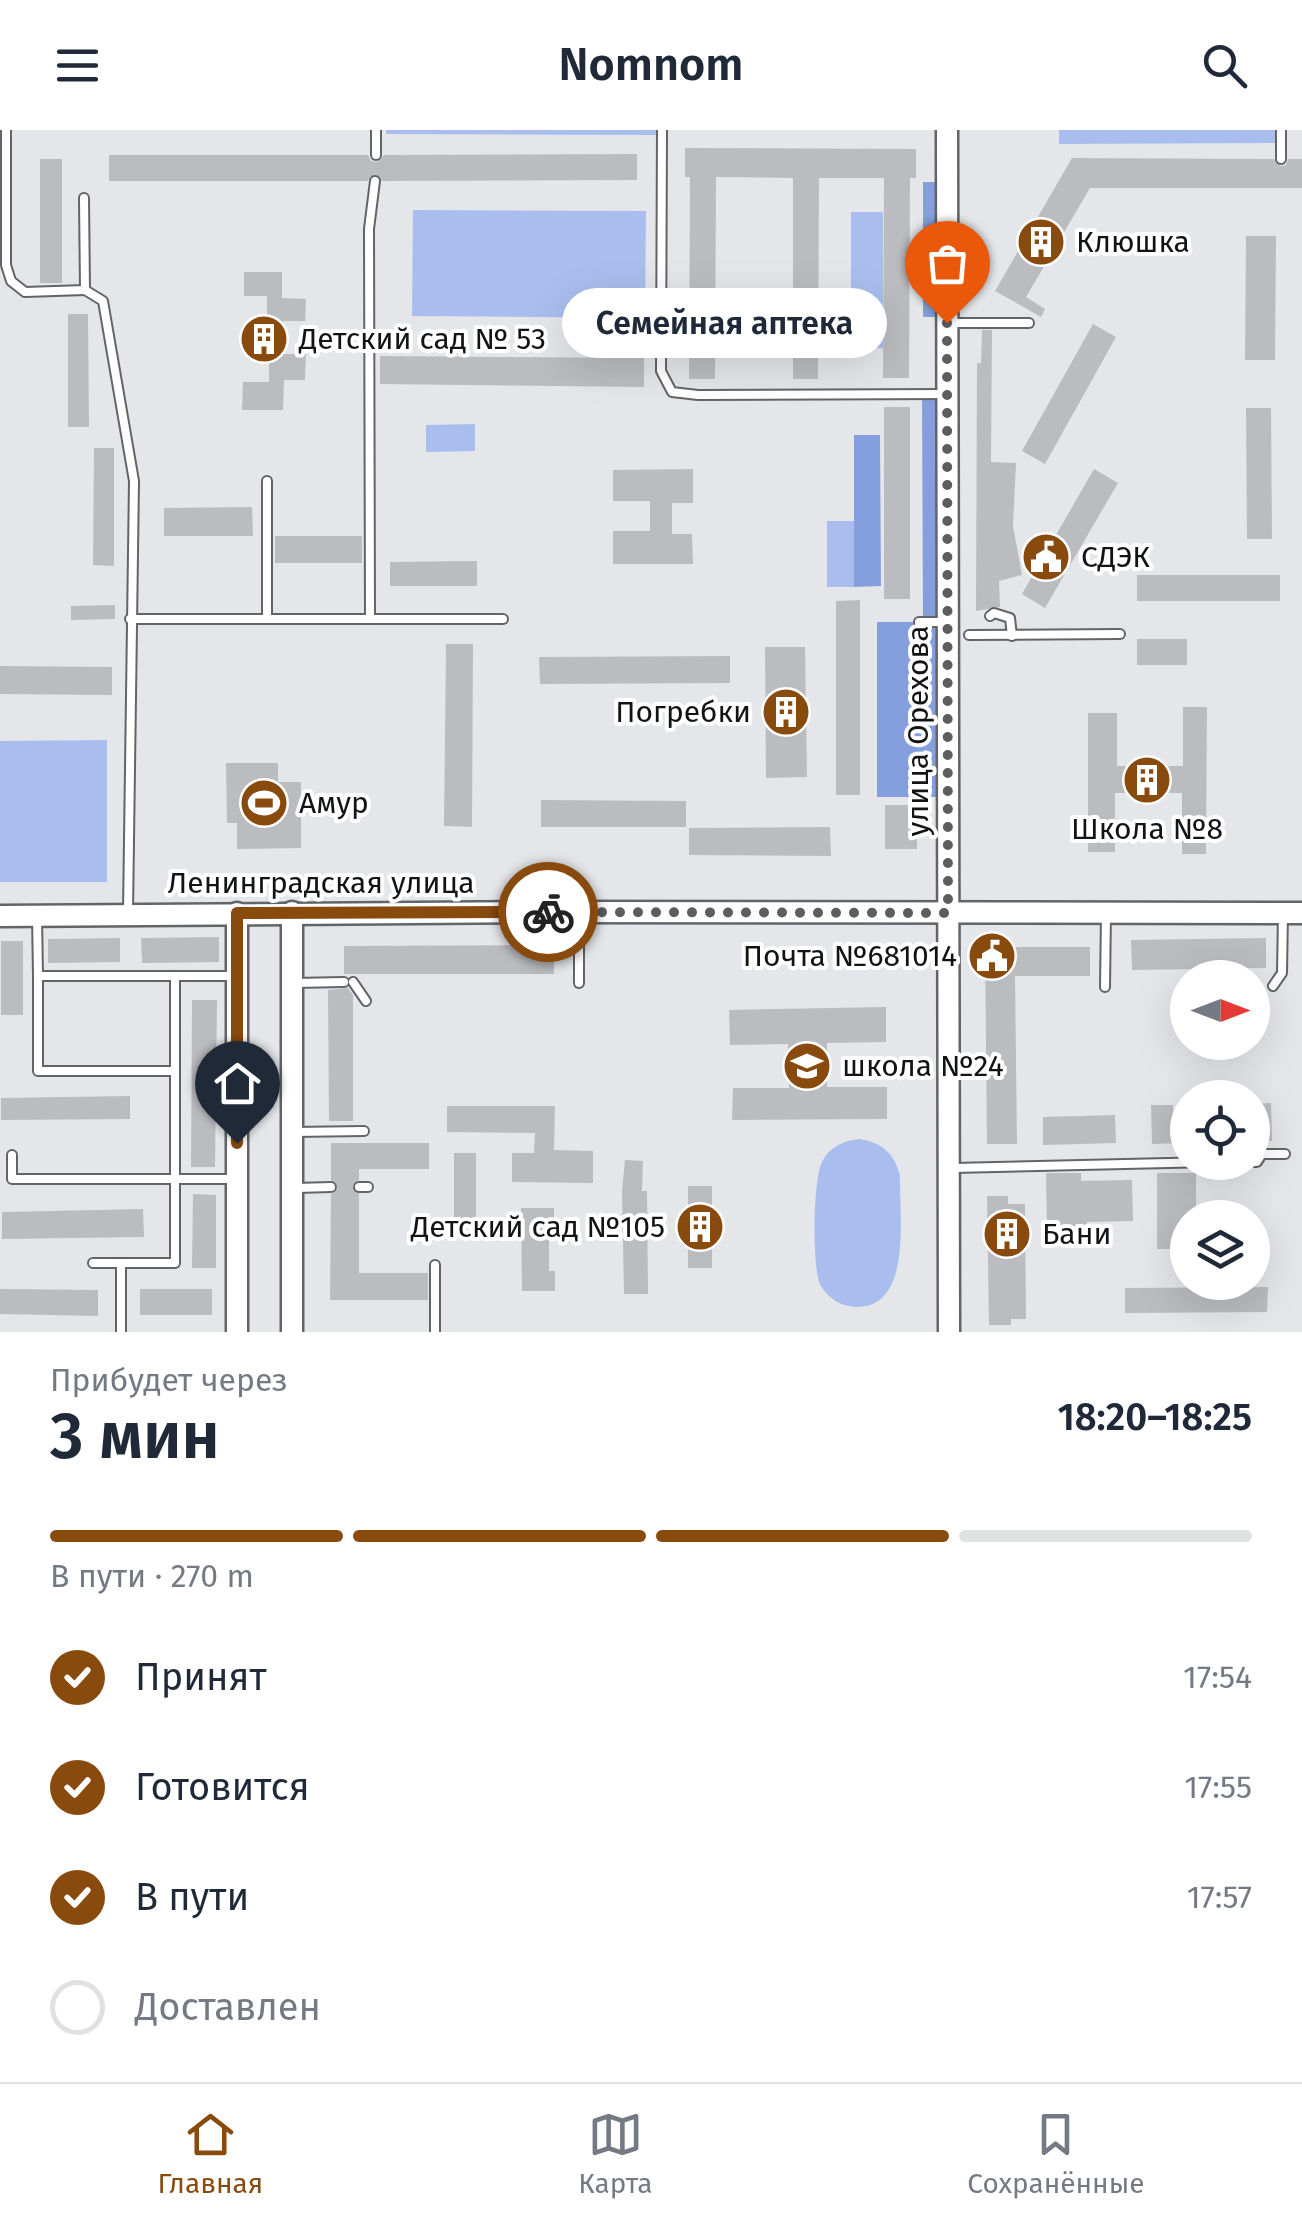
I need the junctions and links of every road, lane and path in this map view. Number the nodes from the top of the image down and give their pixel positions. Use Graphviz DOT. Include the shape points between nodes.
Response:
graph roads {
  1 [pos="6,130"];
  2 [pos="376,130"];
  3 [pos="662,130"];
  4 [pos="946,130"];
  5 [pos="1281,130"];
  6 [pos="376,155"];
  7 [pos="1282,159"];
  8 [pos="375,181"];
  9 [pos="84,198"];
  10 [pos="85,290"];
  11 [pos="947,323"];
  12 [pos="1030,323"];
  13 [pos="947,394"];
  14 [pos="266,481"];
  15 [pos="990,616"];
  16 [pos="130,619"];
  17 [pos="267,619"];
  18 [pos="370,619"];
  19 [pos="503,619"];
  20 [pos="919,622"];
  21 [pos="948,622"];
  22 [pos="1120,634"];
  23 [pos="969,636"];
  24 [pos="1012,636"];
  25 [pos="292,912"];
  26 [pos="579,912"];
  27 [pos="237,913"];
  28 [pos="948,913"];
  29 [pos="1106,913"];
  30 [pos="1292,913"];
  31 [pos="128,914"];
  32 [pos="0,916"];
  33 [pos="37,916"];
  34 [pos="38,976"];
  35 [pos="176,976"];
  36 [pos="236,976"];
  37 [pos="292,982"];
  38 [pos="579,983"];
  39 [pos="1105,986"];
  40 [pos="1273,986"];
  41 [pos="366,1001"];
  42 [pos="176,1071"];
  43 [pos="292,1132"];
  44 [pos="364,1132"];
  45 [pos="1270,1154"];
  46 [pos="1286,1154"];
  47 [pos="12,1155"];
  48 [pos="1170,1163"];
  49 [pos="948,1168"];
  50 [pos="175,1179"];
  51 [pos="237,1179"];
  52 [pos="292,1188"];
  53 [pos="331,1188"];
  54 [pos="93,1262"];
  55 [pos="121,1262"];
  56 [pos="435,1265"];
  57 [pos="121,1332"];
  58 [pos="237,1332"];
  59 [pos="292,1332"];
  60 [pos="435,1332"];
  61 [pos="949,1332"];
  1 -- 10 [label="lane" via="11,281 25,292"];
  2 -- 6 [label="lane"];
  3 -- 13 [label="lane" via="661,371 672,392"];
  4 -- 11 [label="street, улица Орехова"];
  5 -- 7 [label="lane"];
  8 -- 18 [label="lane" via="369,246"];
  9 -- 10 [label="lane"];
  10 -- 16 [label="lane" via="103,301 134,481"];
  11 -- 12 [label="lane"];
  11 -- 13 [label="street, улица Орехова"];
  13 -- 21 [label="street, улица Орехова"];
  14 -- 17 [label="lane"];
  15 -- 24 [label="lane" via="1010,618"];
  16 -- 17 [label="lane"];
  16 -- 31 [label="lane"];
  17 -- 18 [label="lane"];
  18 -- 19 [label="lane"];
  20 -- 21 [label="lane"];
  21 -- 28 [label="street, улица Орехова"];
  22 -- 24 [label="lane"];
  23 -- 24 [label="lane"];
  25 -- 26 [label="street, Ленинградская улица"];
  25 -- 27 [label="street, Ленинградская улица"];
  25 -- 37 [label="street"];
  26 -- 28 [label="street, Ленинградская улица"];
  26 -- 38 [label="lane"];
  27 -- 31 [label="street, Ленинградская улица"];
  27 -- 36 [label="street"];
  28 -- 29 [label="street, Ленинградская улица"];
  28 -- 49 [label="street, улица Орехова"];
  29 -- 30 [label="street, Ленинградская улица"];
  29 -- 39 [label="lane"];
  30 -- 40 [label="lane" via="1282,973"];
  31 -- 33 [label="street, Ленинградская улица"];
  32 -- 33 [label="street, Ленинградская улица"];
  33 -- 34 [label="lane"];
  34 -- 35 [label="lane"];
  34 -- 42 [label="lane" via="38,1071"];
  35 -- 36 [label="lane"];
  35 -- 42 [label="lane"];
  36 -- 51 [label="street"];
  37 -- 41 [label="lane" via="348,982"];
  37 -- 43 [label="street"];
  42 -- 50 [label="lane"];
  43 -- 44 [label="lane"];
  43 -- 52 [label="street"];
  45 -- 46 [label="lane"];
  47 -- 50 [label="lane" via="12,1179"];
  48 -- 49 [label="lane"];
  49 -- 61 [label="street, улица Орехова"];
  50 -- 51 [label="lane"];
  50 -- 55 [label="lane" via="175,1262"];
  51 -- 58 [label="street"];
  52 -- 53 [label="lane"];
  52 -- 59 [label="street"];
  54 -- 55 [label="lane"];
  55 -- 57 [label="lane"];
  56 -- 60 [label="lane"];
}
